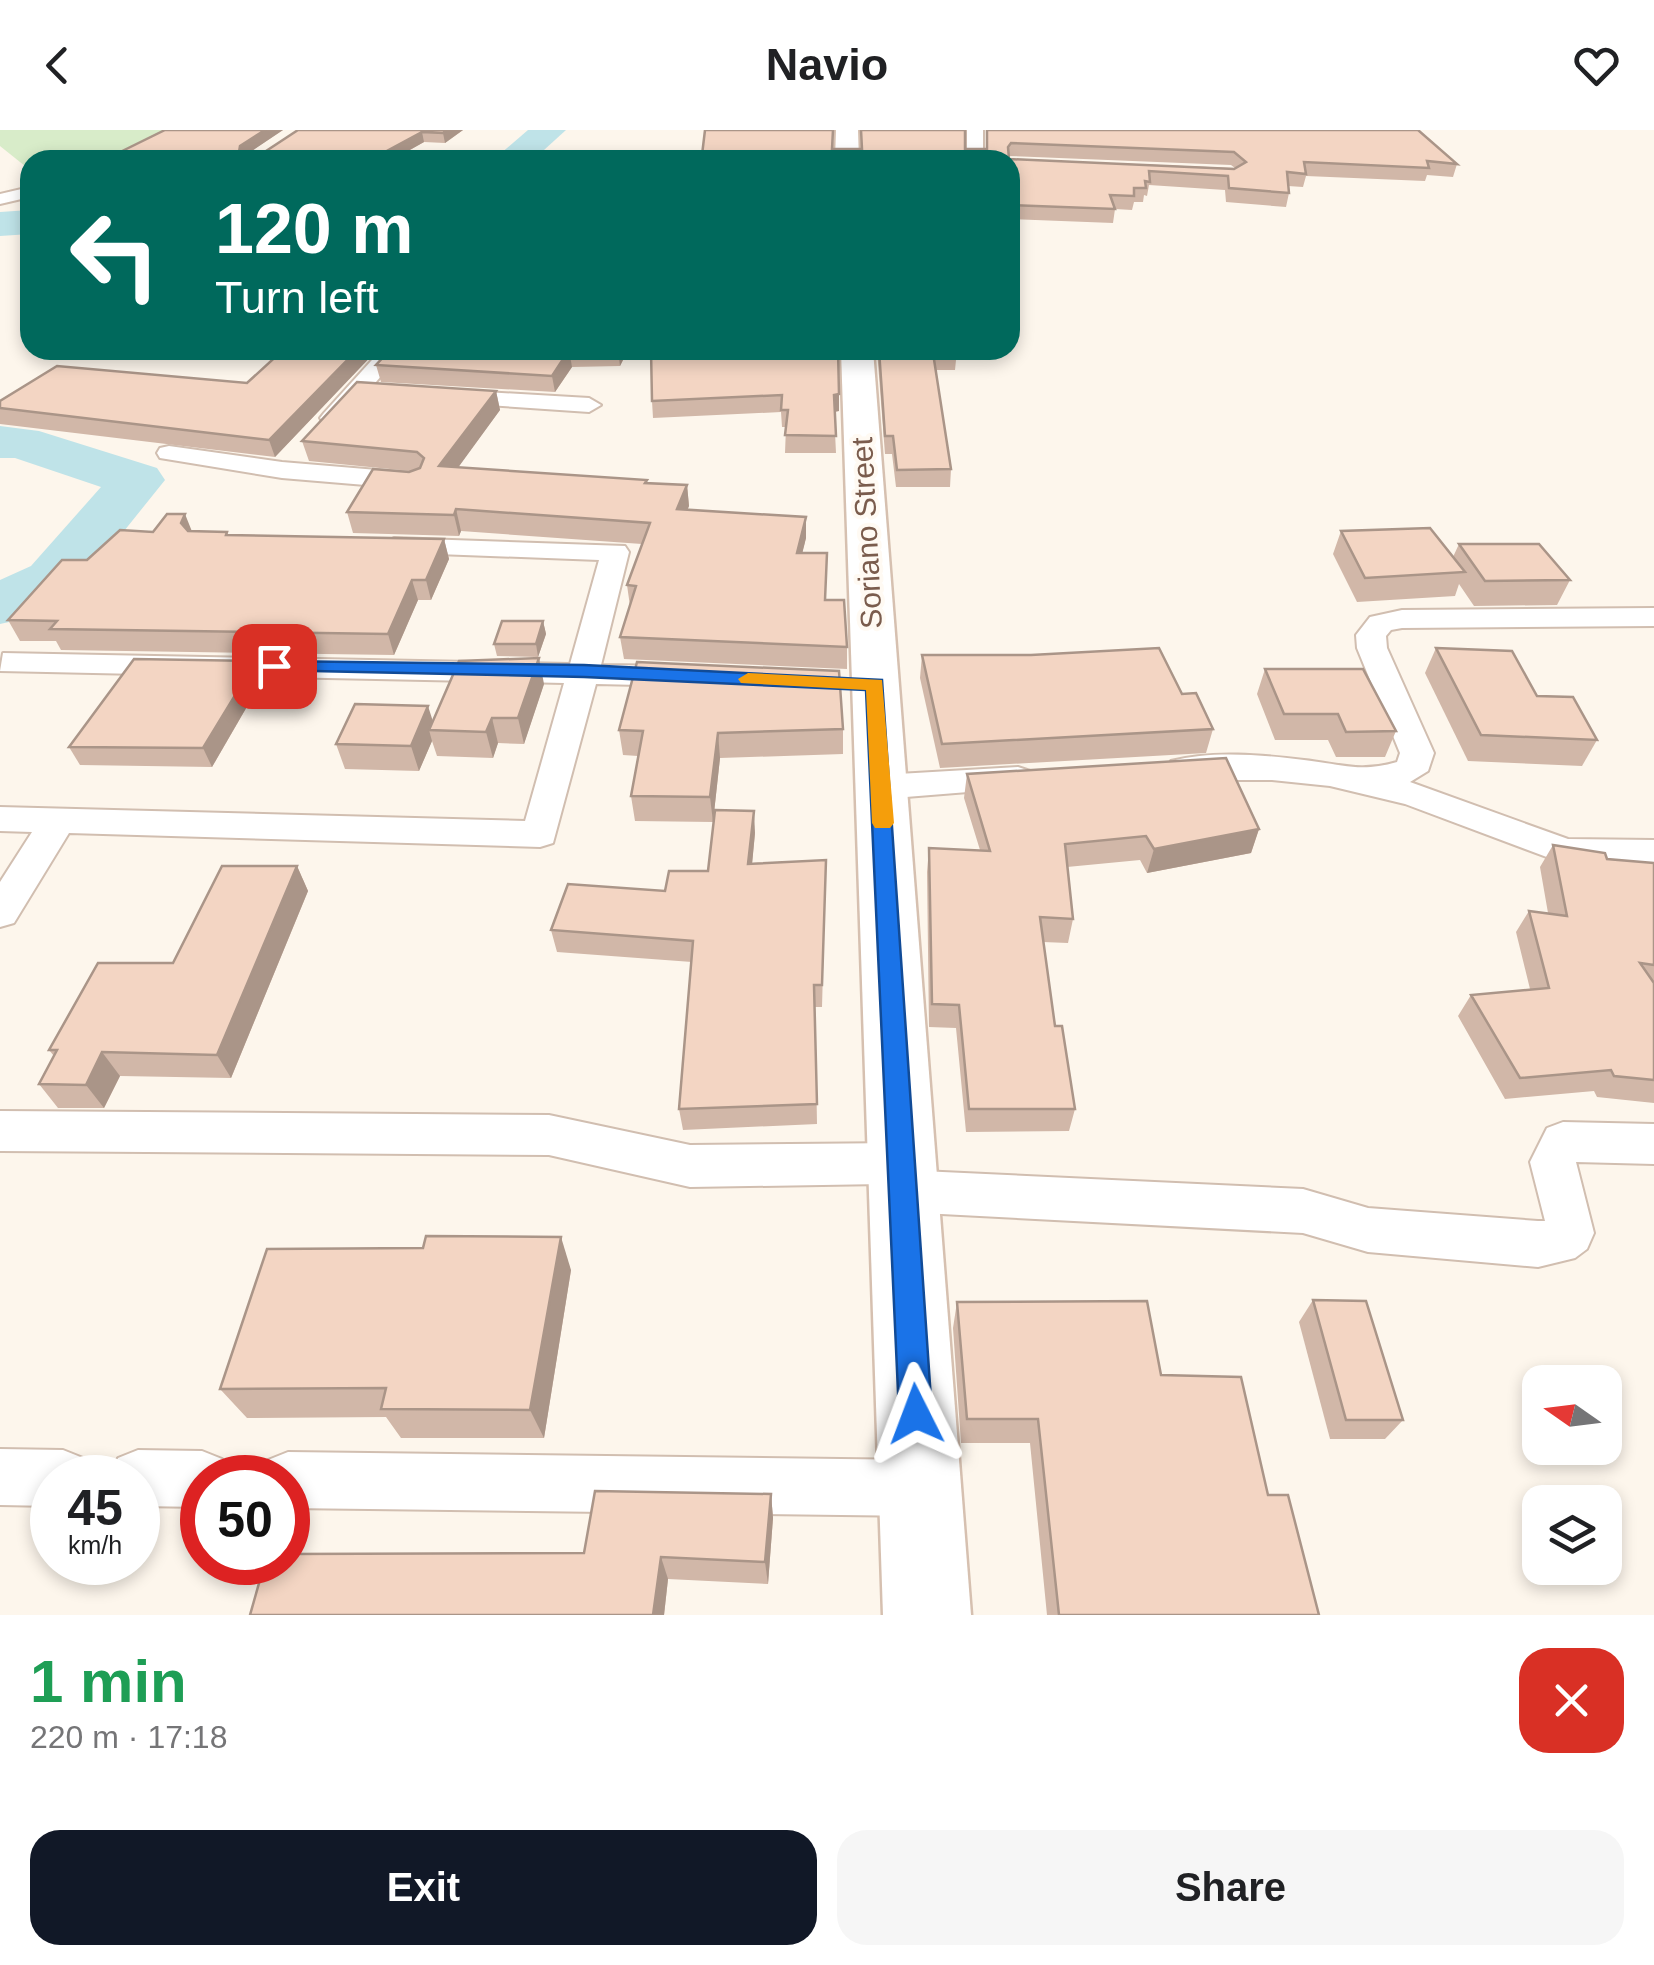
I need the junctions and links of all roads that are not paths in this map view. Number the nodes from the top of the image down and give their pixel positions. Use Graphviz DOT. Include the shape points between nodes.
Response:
graph roads {
  1 [pos="387,360"];
  2 [pos="857,360"];
  3 [pos="435,396"];
  4 [pos="588,405"];
  5 [pos="169,453"];
  6 [pos="282,470"];
  7 [pos="413,481"];
  8 [pos="362,546"];
  9 [pos="1654,618"];
  10 [pos="3,662"];
  11 [pos="584,671"];
  12 [pos="720,677"];
  13 [pos="1155,770"];
  14 [pos="1057,776"];
  15 [pos="1371,782"];
  16 [pos="880,787"];
  17 [pos="0,819"];
  18 [pos="58,822"];
  19 [pos="1654,853"];
  20 [pos="0,913"];
  21 [pos="0,1132"];
  22 [pos="1654,1144"];
  23 [pos="902,1177"];
  24 [pos="0,1477"];
  25 [pos="30,1477"];
  26 [pos="310,1480"];
  27 [pos="920,1488"];
  28 [pos="927,1615"];
  1 -- 6 [label="street" via="368,392"];
  2 -- 16 [label="main road, Soriano Street" via="856,683"];
  3 -- 4 [label="street"];
  5 -- 6 [label="street"];
  6 -- 7 [label="street"];
  8 -- 11 [label="street" via="615,552"];
  9 -- 15 [label="street" via="1381,623 1371,635 1372,648 1417,753 1409,770"];
  10 -- 11 [label="street"];
  11 -- 12 [label="street"];
  11 -- 18 [label="street" via="540,834"];
  13 -- 15 [label="street" via="1258,765"];
  14 -- 16 [label="street"];
  15 -- 19 [label="street" via="1568,852"];
  16 -- 23 [label="main road, Soriano Street"];
  17 -- 18 [label="street"];
  18 -- 20 [label="street"];
  21 -- 23 [label="street" via="549,1135 690,1166"];
  22 -- 23 [label="street" via="1563,1142 1556,1148 1552,1167 1572,1220 1570,1234 1538,1244 1368,1230 1303,1212"];
  23 -- 27 [label="main road, Soriano Street"];
  24 -- 25 [label="street"];
  26 -- 27 [label="street"];
  27 -- 28 [label="main road, Soriano Street"];
}
